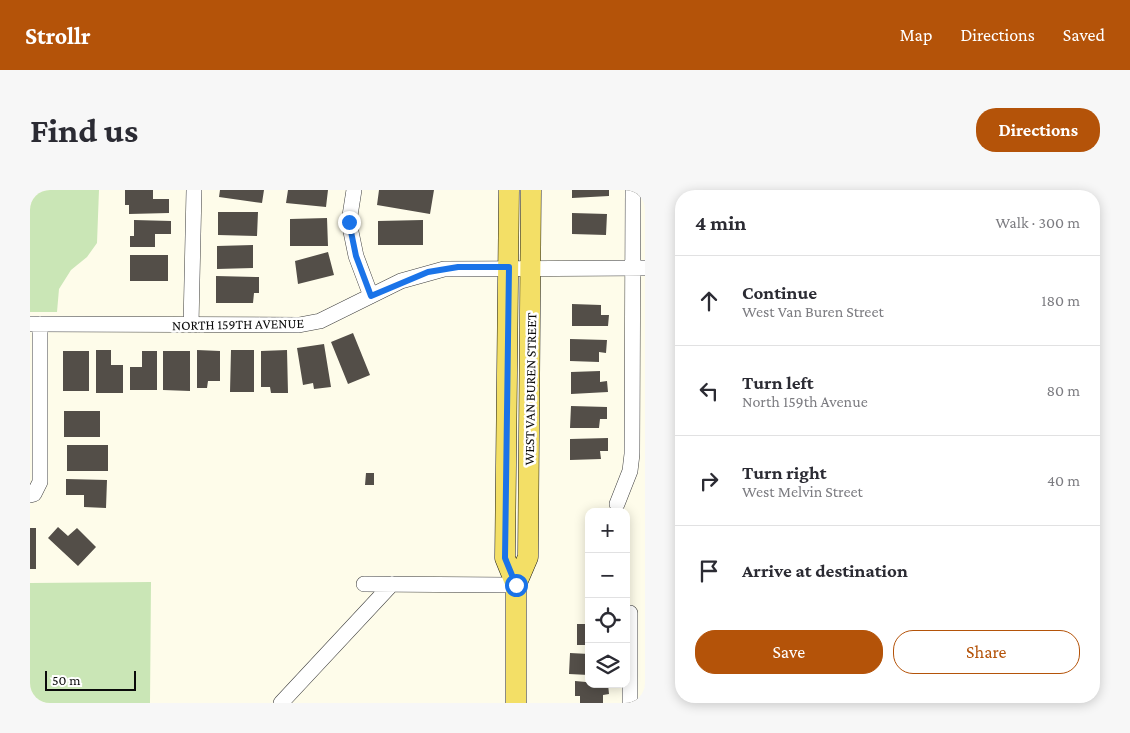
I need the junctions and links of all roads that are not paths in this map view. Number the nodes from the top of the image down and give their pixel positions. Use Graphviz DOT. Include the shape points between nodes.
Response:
graph roads {
  1 [pos="194,190"];
  2 [pos="354,190"];
  3 [pos="509,190"];
  4 [pos="531,190"];
  5 [pos="633,190"];
  6 [pos="509,267"];
  7 [pos="531,267"];
  8 [pos="639,268"];
  9 [pos="371,296"];
  10 [pos="35,324"];
  11 [pos="190,325"];
  12 [pos="32,495"];
  13 [pos="617,504"];
  14 [pos="364,584"];
  15 [pos="392,584"];
  16 [pos="516,585"];
  17 [pos="630,614"];
  18 [pos="635,693"];
  19 [pos="281,703"];
  20 [pos="516,703"];
  1 -- 11 [label="street"];
  2 -- 9 [label="street" via="349,222 356,256"];
  3 -- 6 [label="main road, WEST VAN BUREN STREET"];
  4 -- 7 [label="main road, WEST VAN BUREN STREET"];
  5 -- 8 [label="street"];
  6 -- 7 [label="street, NORTH 159TH AVENUE"];
  6 -- 9 [label="street, NORTH 159TH AVENUE" via="458,267 428,272"];
  6 -- 16 [label="main road, WEST VAN BUREN STREET" via="505,558"];
  7 -- 8 [label="street, NORTH 159TH AVENUE"];
  7 -- 16 [label="main road, WEST VAN BUREN STREET" via="528,557"];
  8 -- 13 [label="street" via="632,454 630,471"];
  9 -- 11 [label="street, NORTH 159TH AVENUE" via="320,321 299,325"];
  10 -- 11 [label="street, NORTH 159TH AVENUE"];
  10 -- 12 [label="street" via="40,482"];
  14 -- 15 [label="street"];
  15 -- 16 [label="street"];
  15 -- 19 [label="street"];
  16 -- 20 [label="main road, WEST VAN BUREN STREET"];
  17 -- 18 [label="street"];
}
